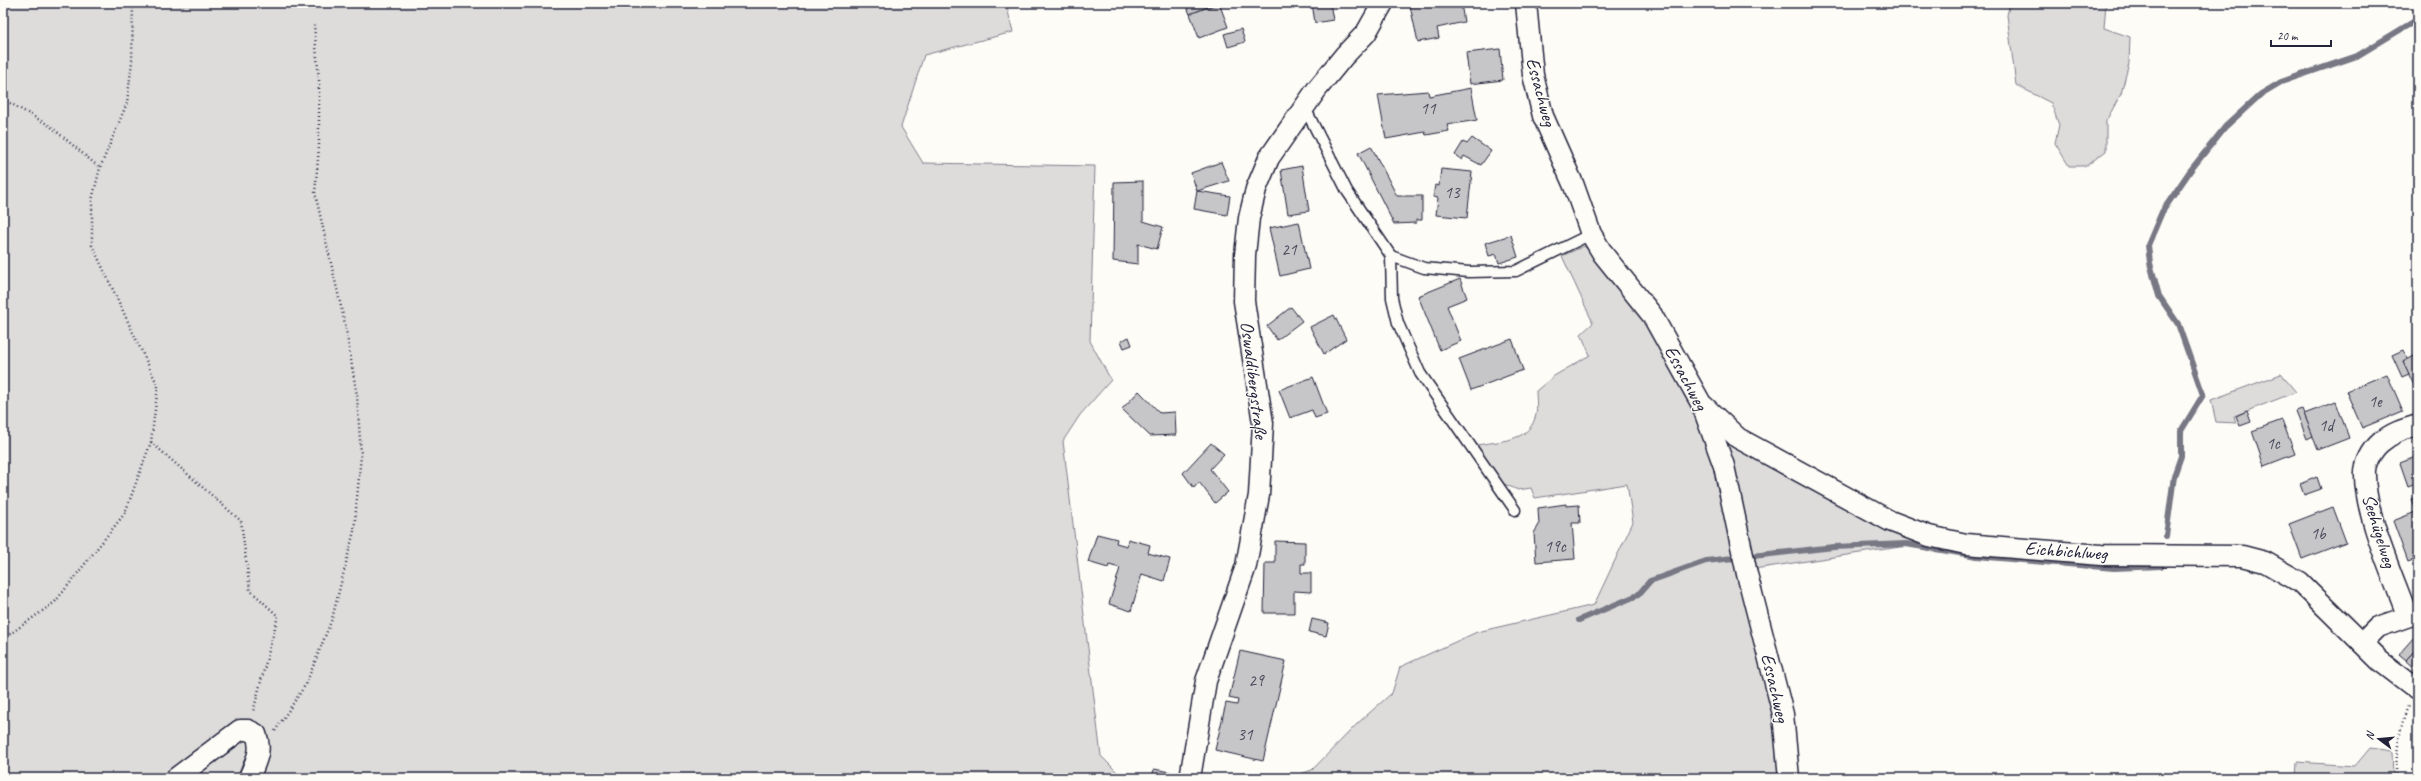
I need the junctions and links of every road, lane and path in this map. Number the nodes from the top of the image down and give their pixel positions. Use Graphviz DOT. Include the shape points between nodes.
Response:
graph roads {
  1 [pos="133,3"];
  2 [pos="1383,3"];
  3 [pos="1526,3"];
  4 [pos="314,25"];
  5 [pos="3,99"];
  6 [pos="1305,108"];
  7 [pos="100,168"];
  8 [pos="1591,234"];
  9 [pos="1391,256"];
  10 [pos="1702,405"];
  11 [pos="2418,425"];
  12 [pos="151,442"];
  13 [pos="1515,510"];
  14 [pos="2412,614"];
  15 [pos="3,639"];
  16 [pos="2362,643"];
  17 [pos="2417,690"];
  18 [pos="248,730"];
  19 [pos="260,753"];
  20 [pos="176,778"];
  21 [pos="249,778"];
  22 [pos="1190,778"];
  23 [pos="1788,778"];
  24 [pos="2396,778"];
  1 -- 7 [label="path" via="132,62 127,103"];
  2 -- 6 [label="street, Oswaldibergstraße" via="1366,33 1344,56"];
  3 -- 8 [label="street, Essachweg" via="1533,75 1543,116 1574,186"];
  4 -- 19 [label="path" via="319,79 319,146 315,193 345,324 357,396 361,455 358,496 354,531 329,626 306,684"];
  5 -- 7 [label="path" via="50,126"];
  6 -- 9 [label="lane" via="1347,191"];
  6 -- 22 [label="street, Oswaldibergstraße" via="1269,158 1256,189 1249,218 1244,301 1263,423 1259,495 1246,566 1206,681"];
  7 -- 12 [label="path" via="92,200 92,245 158,386"];
  8 -- 9 [label="lane" via="1516,271 1469,272 1424,268"];
  8 -- 10 [label="street, Essachweg" via="1602,254 1652,315"];
  9 -- 13 [label="lane" via="1392,298 1398,323 1420,373"];
  10 -- 16 [label="street, Eichbichlweg" via="1738,438 1890,521 1929,536 1966,544 2101,555 2242,556 2265,562 2300,582"];
  10 -- 23 [label="street, Essachweg" via="1724,466 1743,558 1783,714"];
  11 -- 14 [label="street, Seehügelweg" via="2395,432 2379,443 2369,458 2364,474 2369,508"];
  12 -- 15 [label="path" via="125,513 54,602"];
  12 -- 18 [label="path" via="241,521 250,590 278,616"];
  14 -- 16 [label="street, Seehügelweg" via="2378,627"];
  16 -- 17 [label="street, Eichbichlweg" via="2380,662"];
  17 -- 24 [label="path" via="2402,721"];
  18 -- 19 [label="street" via="256,734"];
  18 -- 20 [label="street" via="240,730 230,735"];
  19 -- 21 [label="street"];
}
